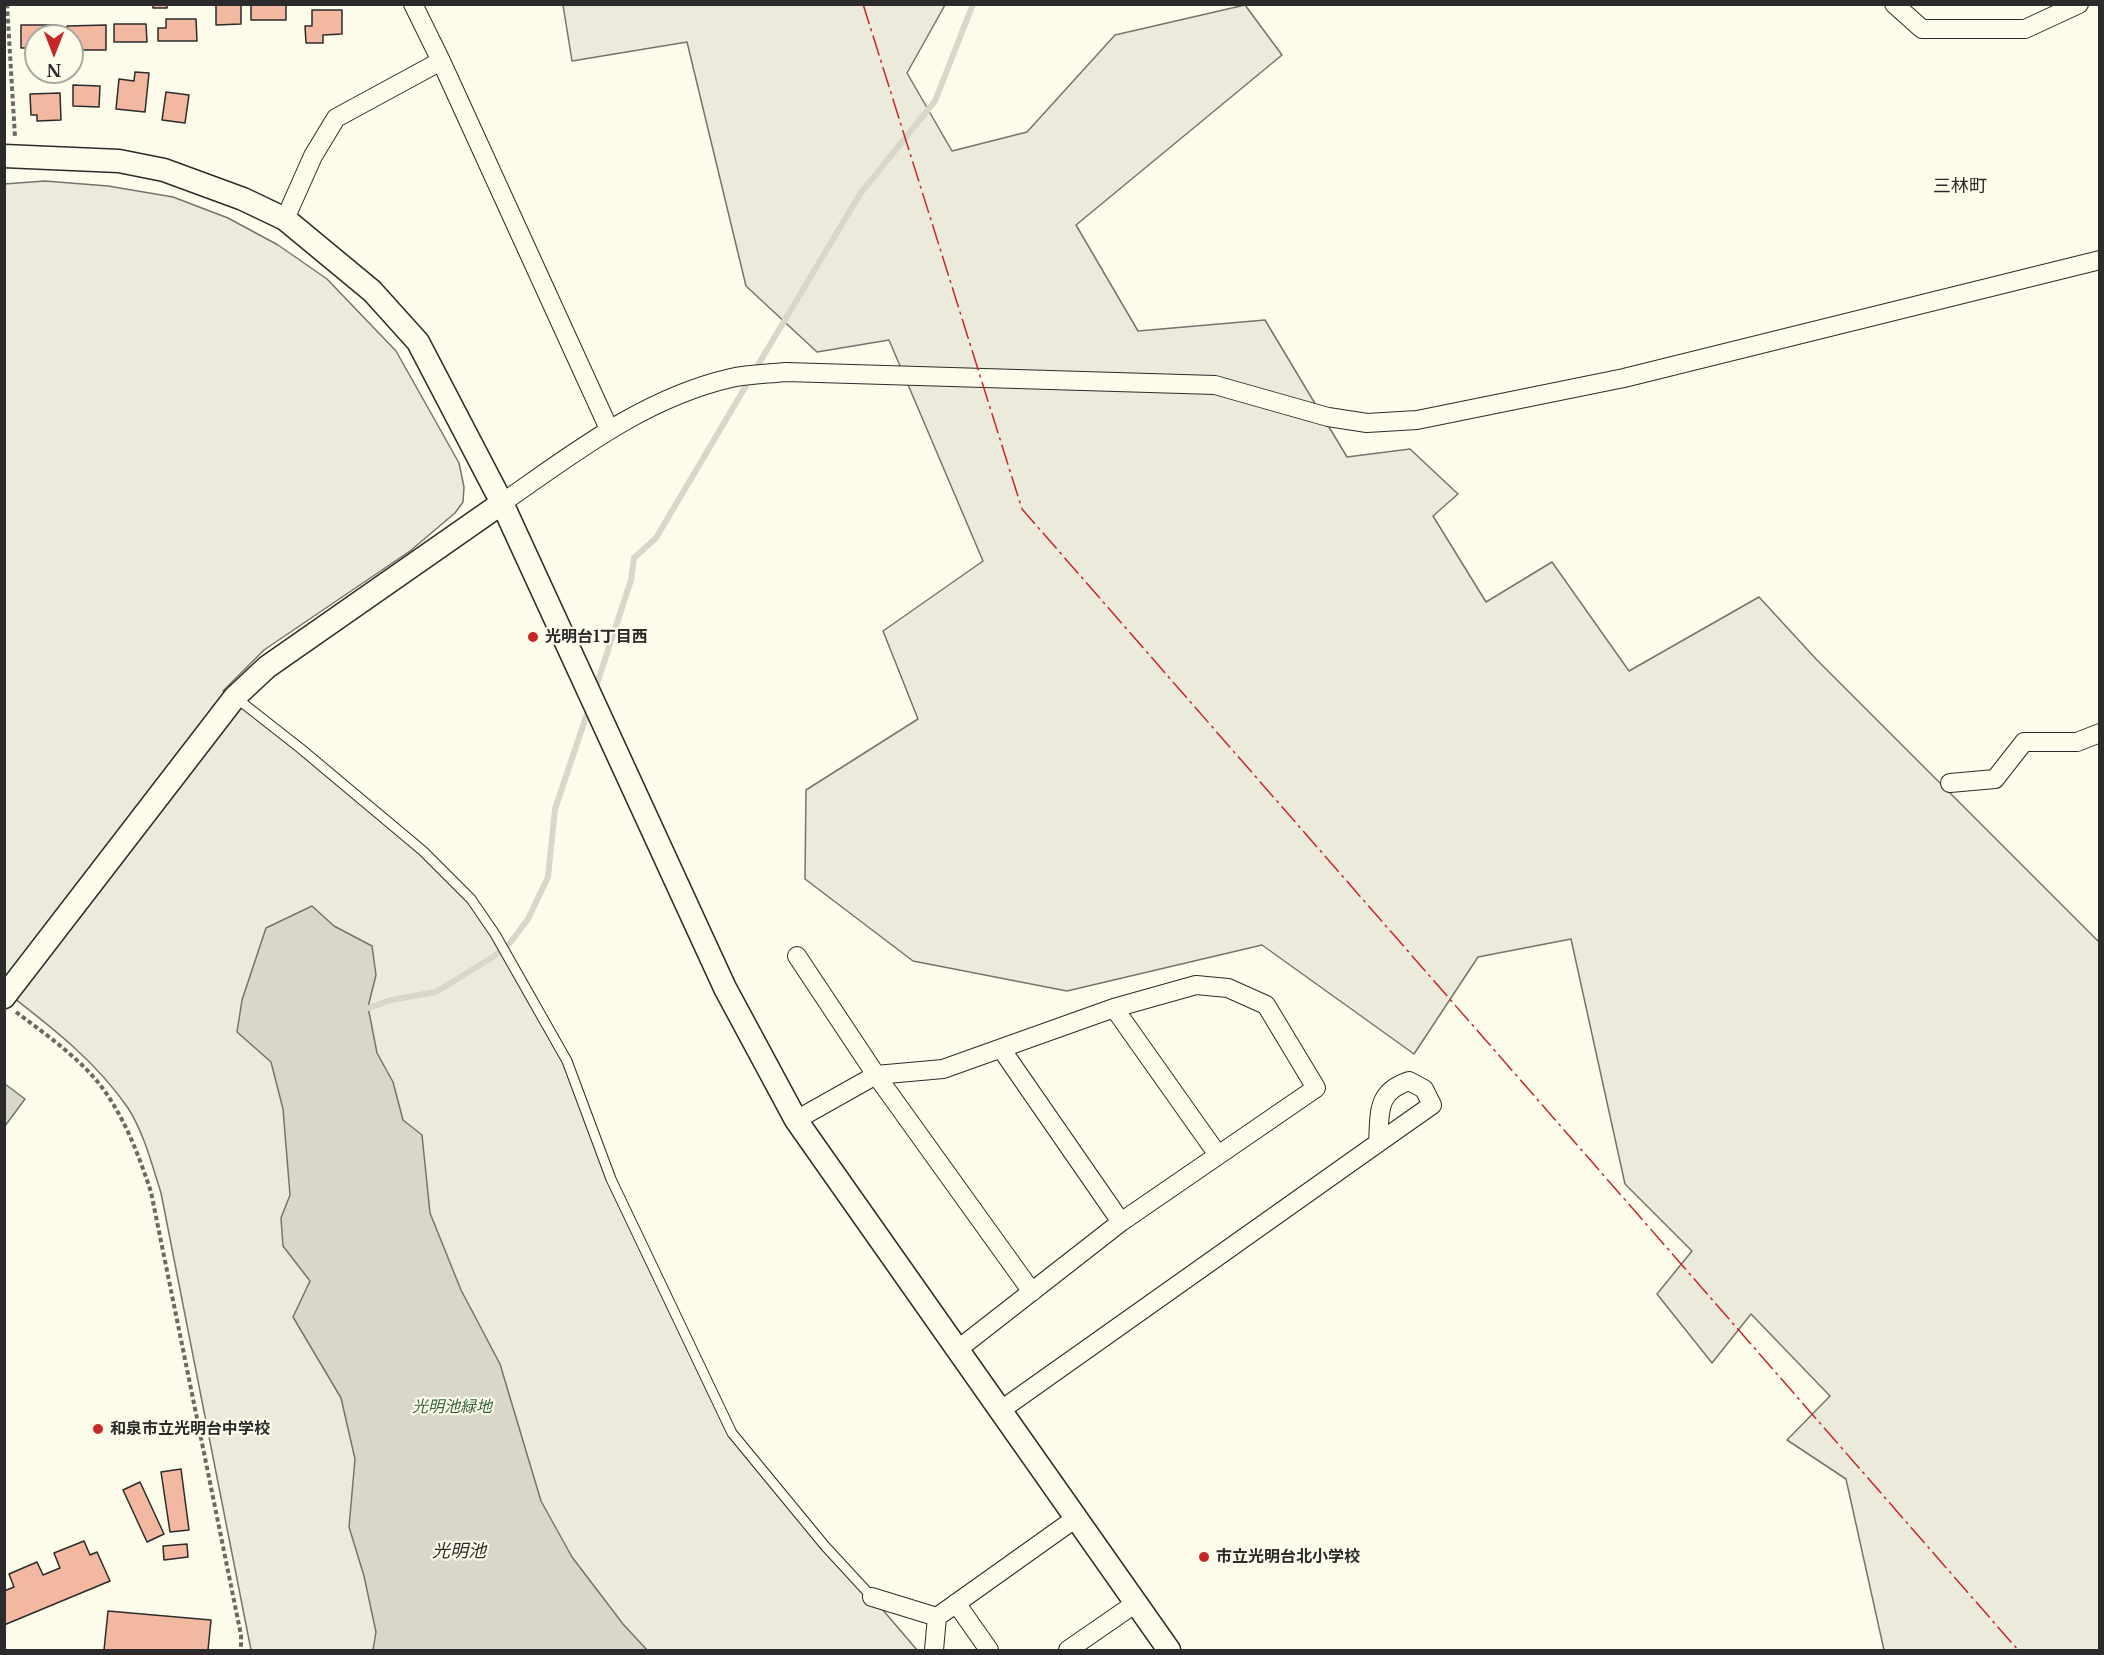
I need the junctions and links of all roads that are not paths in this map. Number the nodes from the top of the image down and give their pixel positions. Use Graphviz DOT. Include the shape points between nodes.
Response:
graph roads {
  1 [pos="413,4"];
  2 [pos="1894,4"];
  3 [pos="2079,4"];
  4 [pos="441,61"];
  5 [pos="10,147"];
  6 [pos="285,219"];
  7 [pos="2100,260"];
  8 [pos="609,429"];
  9 [pos="502,503"];
  10 [pos="235,697"];
  11 [pos="2100,733"];
  12 [pos="1950,783"];
  13 [pos="797,956"];
  14 [pos="9,1003"];
  15 [pos="1114,1008"];
  16 [pos="1002,1050"];
  17 [pos="876,1075"];
  18 [pos="796,1120"];
  19 [pos="1378,1143"];
  20 [pos="1218,1155"];
  21 [pos="1121,1222"];
  22 [pos="1032,1292"];
  23 [pos="957,1350"];
  24 [pos="1001,1410"];
  25 [pos="1076,1518"];
  26 [pos="872,1597"];
  27 [pos="1136,1603"];
  28 [pos="956,1604"];
  29 [pos="937,1617"];
  30 [pos="934,1650"];
  31 [pos="988,1650"];
  32 [pos="1068,1650"];
  33 [pos="1169,1650"];
  1 -- 4 [label="street"];
  2 -- 3 [label="street" via="1922,29 2025,29"];
  4 -- 6 [label="street" via="336,118 313,156"];
  4 -- 8 [label="street"];
  5 -- 6 [label="street" via="119,160 164,170 214,187"];
  6 -- 9 [label="street" via="372,291 418,342"];
  7 -- 8 [label="street" via="1624,378 1417,420 1367,423 1328,417 1215,385 786,372 733,378 695,388"];
  8 -- 9 [label="street"];
  9 -- 10 [label="street" via="267,666"];
  9 -- 18 [label="street" via="725,988"];
  10 -- 14 [label="street"];
  10 -- 26 [label="lane" via="423,851 471,899 522,979 567,1061 611,1179 732,1433"];
  11 -- 12 [label="street" via="2077,742 2024,742 1995,779"];
  13 -- 17 [label="street"];
  15 -- 16 [label="street"];
  15 -- 20 [label="street"];
  15 -- 20 [label="street" via="1196,985 1228,988 1266,1005 1316,1088"];
  16 -- 17 [label="street" via="943,1069"];
  16 -- 21 [label="street"];
  17 -- 18 [label="street"];
  17 -- 22 [label="street"];
  18 -- 23 [label="street"];
  19 -- 24 [label="street"];
  20 -- 21 [label="street"];
  21 -- 22 [label="street"];
  22 -- 23 [label="street"];
  23 -- 24 [label="street"];
  24 -- 25 [label="street"];
  25 -- 27 [label="street"];
  25 -- 28 [label="street"];
  26 -- 29 [label="street"];
  27 -- 32 [label="street"];
  27 -- 33 [label="street"];
  28 -- 29 [label="street"];
  28 -- 31 [label="street"];
  29 -- 30 [label="street"];
}
